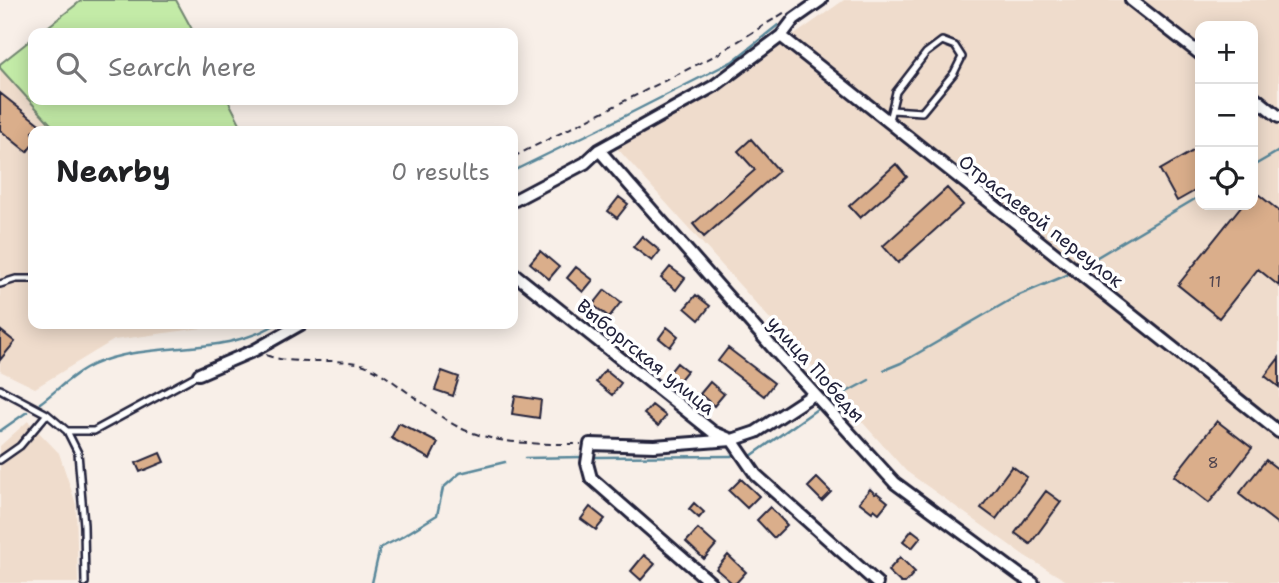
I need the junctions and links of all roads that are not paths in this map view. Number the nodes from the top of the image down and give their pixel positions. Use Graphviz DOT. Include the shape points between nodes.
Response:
graph roads {
  1 [pos="821,0"];
  2 [pos="1132,0"];
  3 [pos="781,37"];
  4 [pos="1195,50"];
  5 [pos="1258,100"];
  6 [pos="892,110"];
  7 [pos="1279,117"];
  8 [pos="889,122"];
  9 [pos="599,150"];
  10 [pos="518,198"];
  11 [pos="518,277"];
  12 [pos="28,279"];
  13 [pos="0,284"];
  14 [pos="292,329"];
  15 [pos="199,374"];
  16 [pos="0,389"];
  17 [pos="814,394"];
  18 [pos="47,414"];
  19 [pos="67,431"];
  20 [pos="1279,432"];
  21 [pos="732,440"];
  22 [pos="0,460"];
  23 [pos="85,583"];
  24 [pos="711,583"];
  25 [pos="877,583"];
  26 [pos="1033,583"];
  1 -- 3 [label="street" via="793,19"];
  2 -- 4 [label="street"];
  3 -- 8 [label="street, Отраслевой переулок"];
  3 -- 9 [label="street" via="714,86"];
  5 -- 7 [label="street"];
  6 -- 6 [label="lane" via="922,112 954,73 962,57 955,46 942,41 926,53 896,92"];
  6 -- 8 [label="lane"];
  8 -- 20 [label="street, Отраслевой переулок"];
  9 -- 10 [label="street" via="585,163"];
  9 -- 17 [label="street, улица Победы"];
  11 -- 21 [label="street, Выборгская улица" via="713,432"];
  12 -- 13 [label="lane"];
  14 -- 15 [label="street"];
  15 -- 19 [label="lane" via="94,431"];
  16 -- 18 [label="lane"];
  17 -- 21 [label="street" via="755,432"];
  17 -- 26 [label="street, улица Победы" via="895,484"];
  18 -- 19 [label="lane"];
  18 -- 22 [label="lane" via="20,446"];
  19 -- 23 [label="lane" via="78,453"];
  21 -- 24 [label="street" via="654,446 590,443 587,463 592,478"];
  21 -- 25 [label="street, Выборгская улица" via="756,475"];
}
